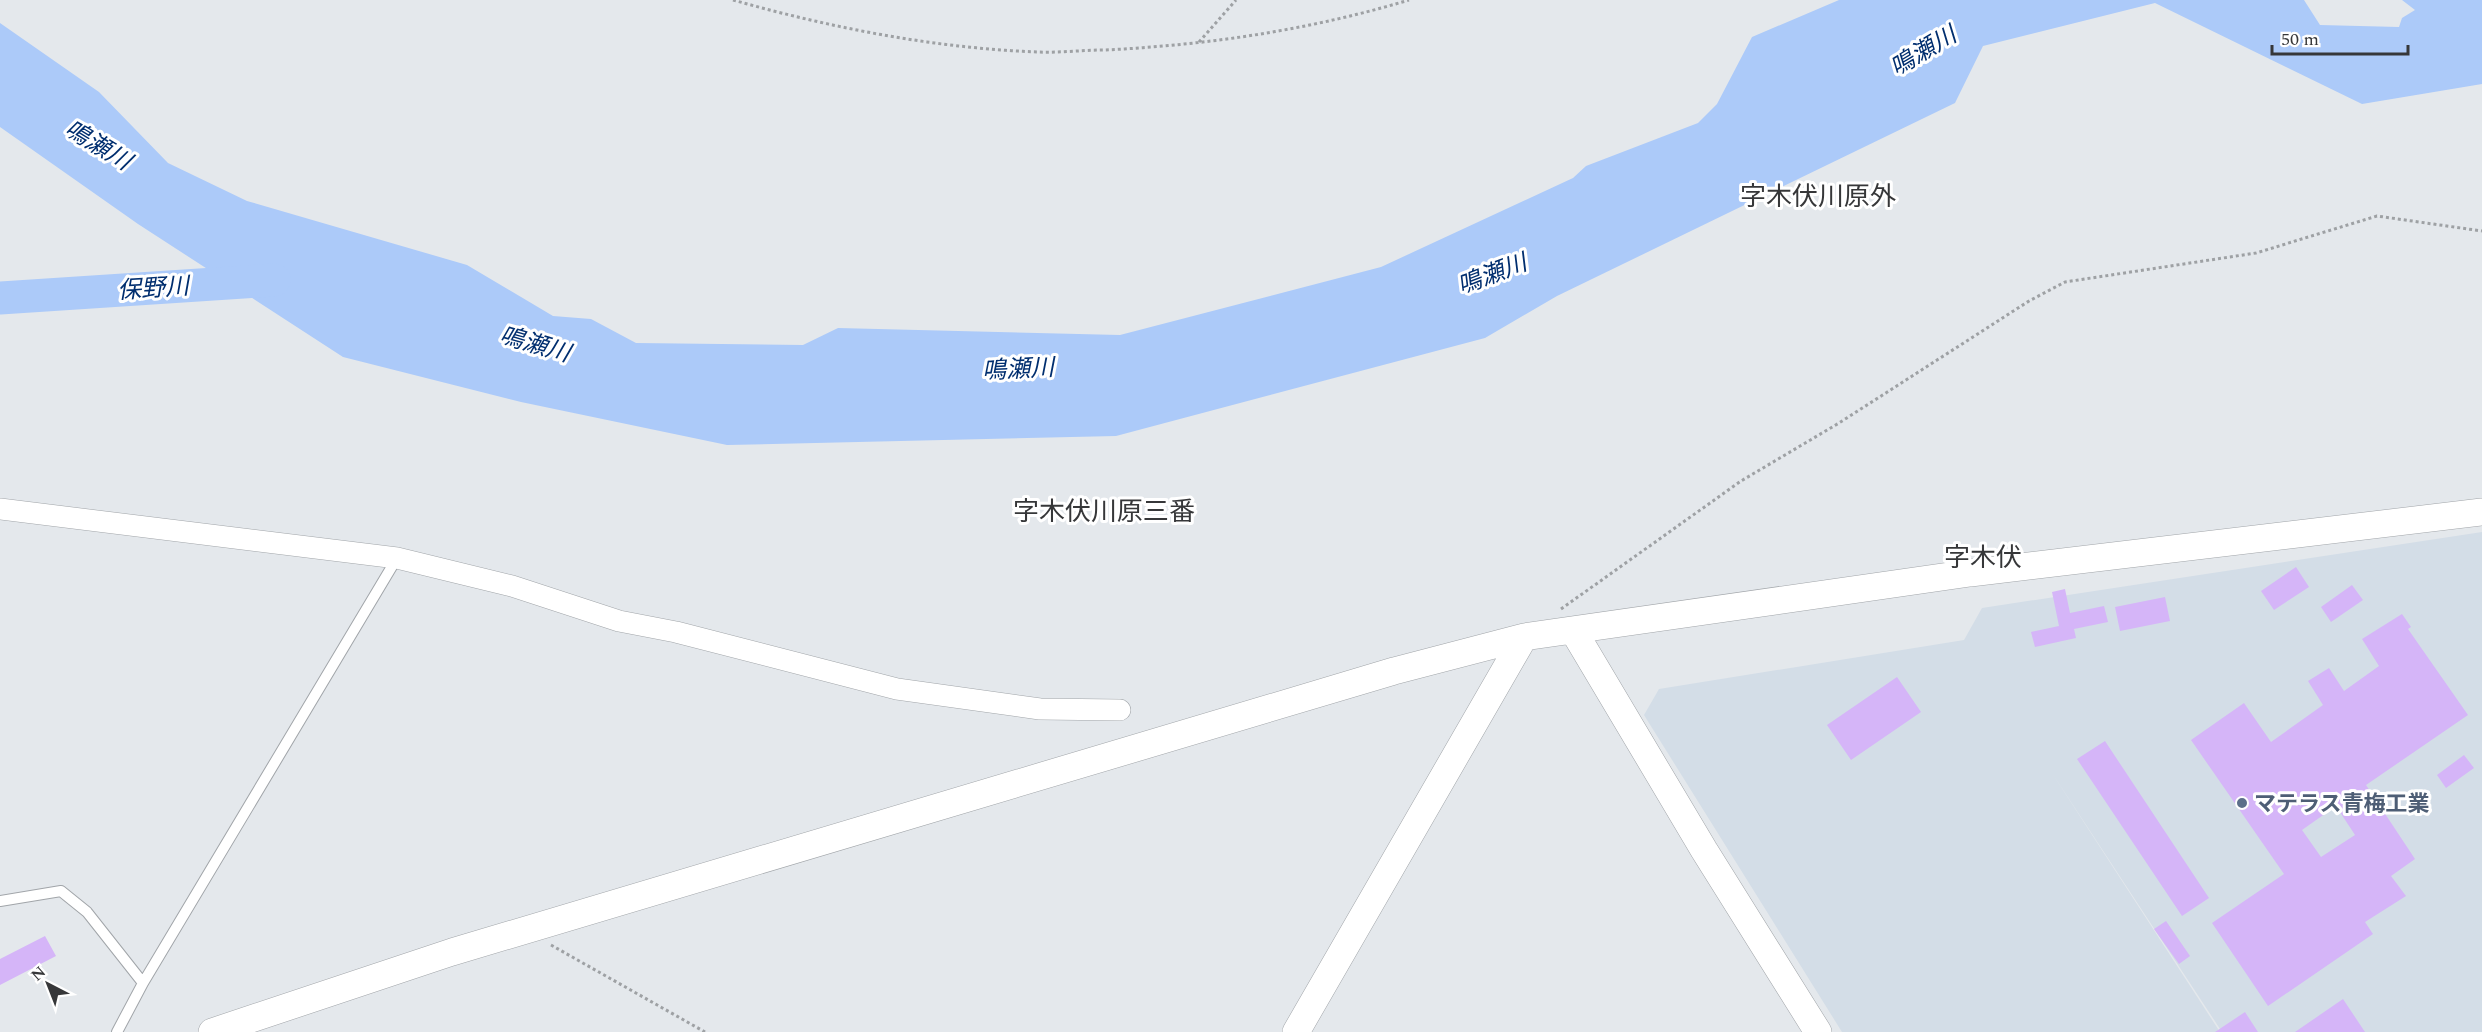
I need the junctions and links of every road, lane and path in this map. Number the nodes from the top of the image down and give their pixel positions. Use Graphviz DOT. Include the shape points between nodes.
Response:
graph roads {
  1 [pos="733,0"];
  2 [pos="1236,0"];
  3 [pos="1409,0"];
  4 [pos="1198,44"];
  5 [pos="2482,231"];
  6 [pos="0,509"];
  7 [pos="2482,512"];
  8 [pos="397,558"];
  9 [pos="1567,620"];
  10 [pos="1524,637"];
  11 [pos="1120,710"];
  12 [pos="0,901"];
  13 [pos="572,956"];
  14 [pos="143,983"];
  15 [pos="117,1032"];
  16 [pos="212,1032"];
  17 [pos="705,1032"];
  18 [pos="1296,1032"];
  19 [pos="1818,1032"];
  1 -- 4 [label="path" via="853,30 987,49 1039,52"];
  2 -- 4 [label="path"];
  3 -- 4 [label="path" via="1296,27"];
  5 -- 9 [label="path" via="2377,216 2256,254 2065,282 1742,481"];
  6 -- 8 [label="street"];
  7 -- 9 [label="street"];
  8 -- 11 [label="street" via="512,586 619,621 897,689 1040,709"];
  8 -- 14 [label="lane"];
  9 -- 10 [label="street"];
  9 -- 19 [label="street"];
  10 -- 16 [label="street" via="1394,671 523,930"];
  10 -- 18 [label="street"];
  12 -- 14 [label="lane" via="61,891 87,912"];
  13 -- 17 [label="path"];
  14 -- 15 [label="lane"];
}
